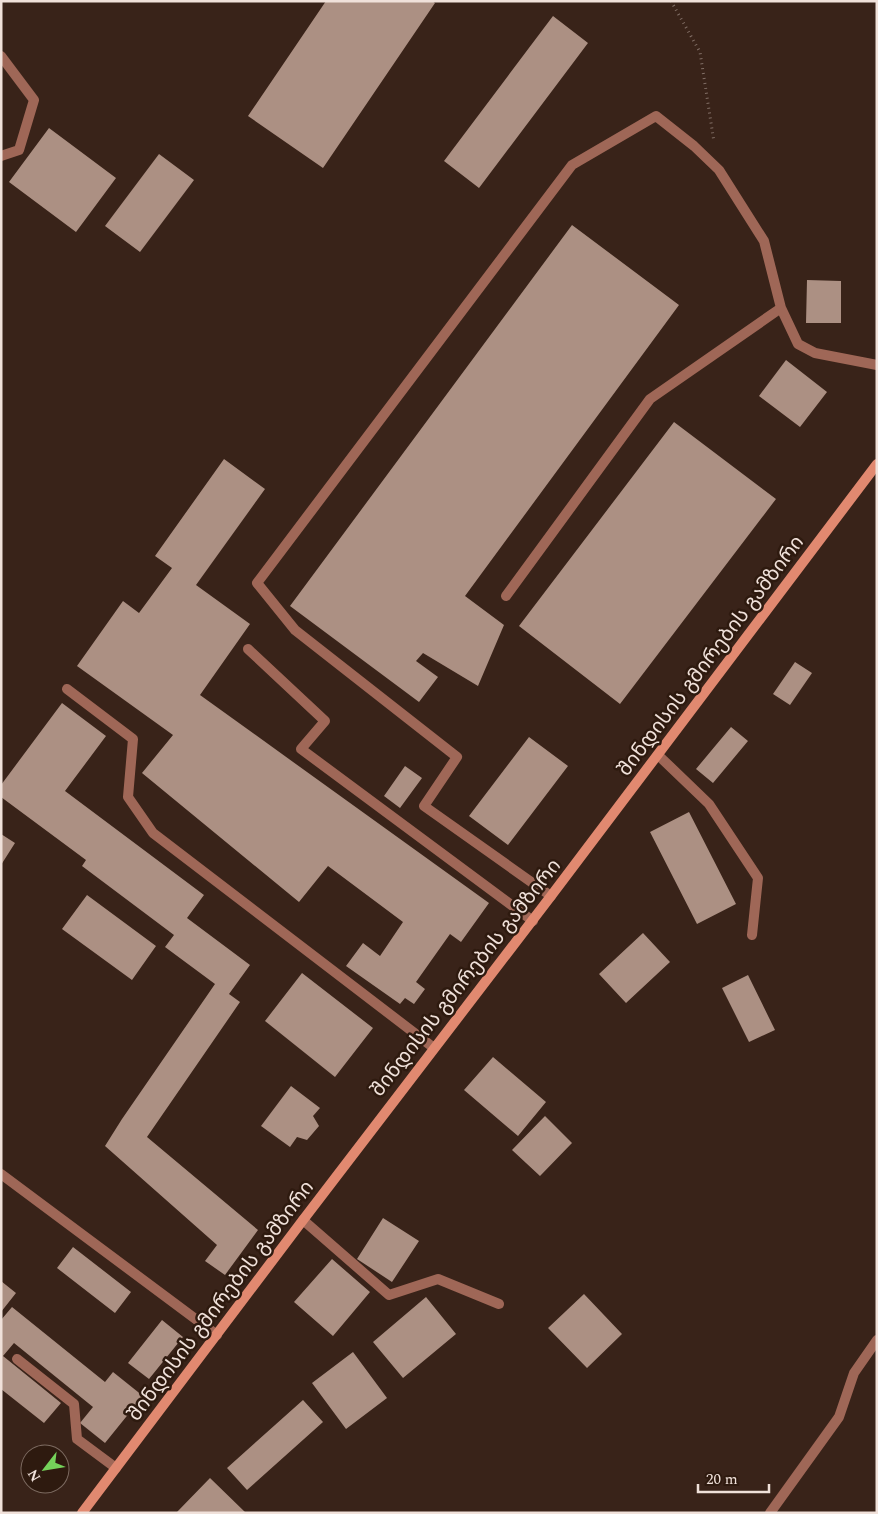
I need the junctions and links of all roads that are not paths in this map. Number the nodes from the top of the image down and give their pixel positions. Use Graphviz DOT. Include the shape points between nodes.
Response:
graph roads {
  1 [pos="1,56"];
  2 [pos="1,156"];
  3 [pos="781,308"];
  4 [pos="877,365"];
  5 [pos="877,464"];
  6 [pos="506,596"];
  7 [pos="248,648"];
  8 [pos="67,689"];
  9 [pos="658,755"];
  10 [pos="551,896"];
  11 [pos="533,921"];
  12 [pos="752,935"];
  13 [pos="434,1048"];
  14 [pos="1,1174"];
  15 [pos="303,1220"];
  16 [pos="499,1304"];
  17 [pos="217,1335"];
  18 [pos="877,1340"];
  19 [pos="17,1359"];
  20 [pos="116,1468"];
  21 [pos="82,1513"];
  22 [pos="770,1513"];
  1 -- 2 [label="street" via="34,100 19,150"];
  3 -- 4 [label="street" via="798,344 815,353"];
  3 -- 6 [label="street" via="650,399"];
  3 -- 10 [label="street" via="764,241 719,170 656,116 572,165 256,583 295,630 457,757 424,806"];
  5 -- 9 [label="main road, შინდისის გმირების გამზირი"];
  7 -- 11 [label="street" via="325,721 301,749"];
  8 -- 13 [label="street" via="134,739 128,797 153,834"];
  9 -- 10 [label="main road, შინდისის გმირების გამზირი"];
  9 -- 12 [label="street" via="710,804 758,878"];
  10 -- 11 [label="main road, შინდისის გმირების გამზირი"];
  11 -- 13 [label="main road, შინდისის გმირების გამზირი"];
  13 -- 15 [label="main road, შინდისის გმირების გამზირი"];
  14 -- 17 [label="street"];
  15 -- 16 [label="street" via="389,1295 438,1279"];
  15 -- 17 [label="main road, შინდისის გმირების გამზირი"];
  17 -- 20 [label="main road, შინდისის გმირების გამზირი"];
  18 -- 22 [label="street" via="854,1373 839,1417"];
  19 -- 20 [label="street" via="74,1404 77,1439"];
  20 -- 21 [label="main road, შინდისის გმირების გამზირი"];
}
